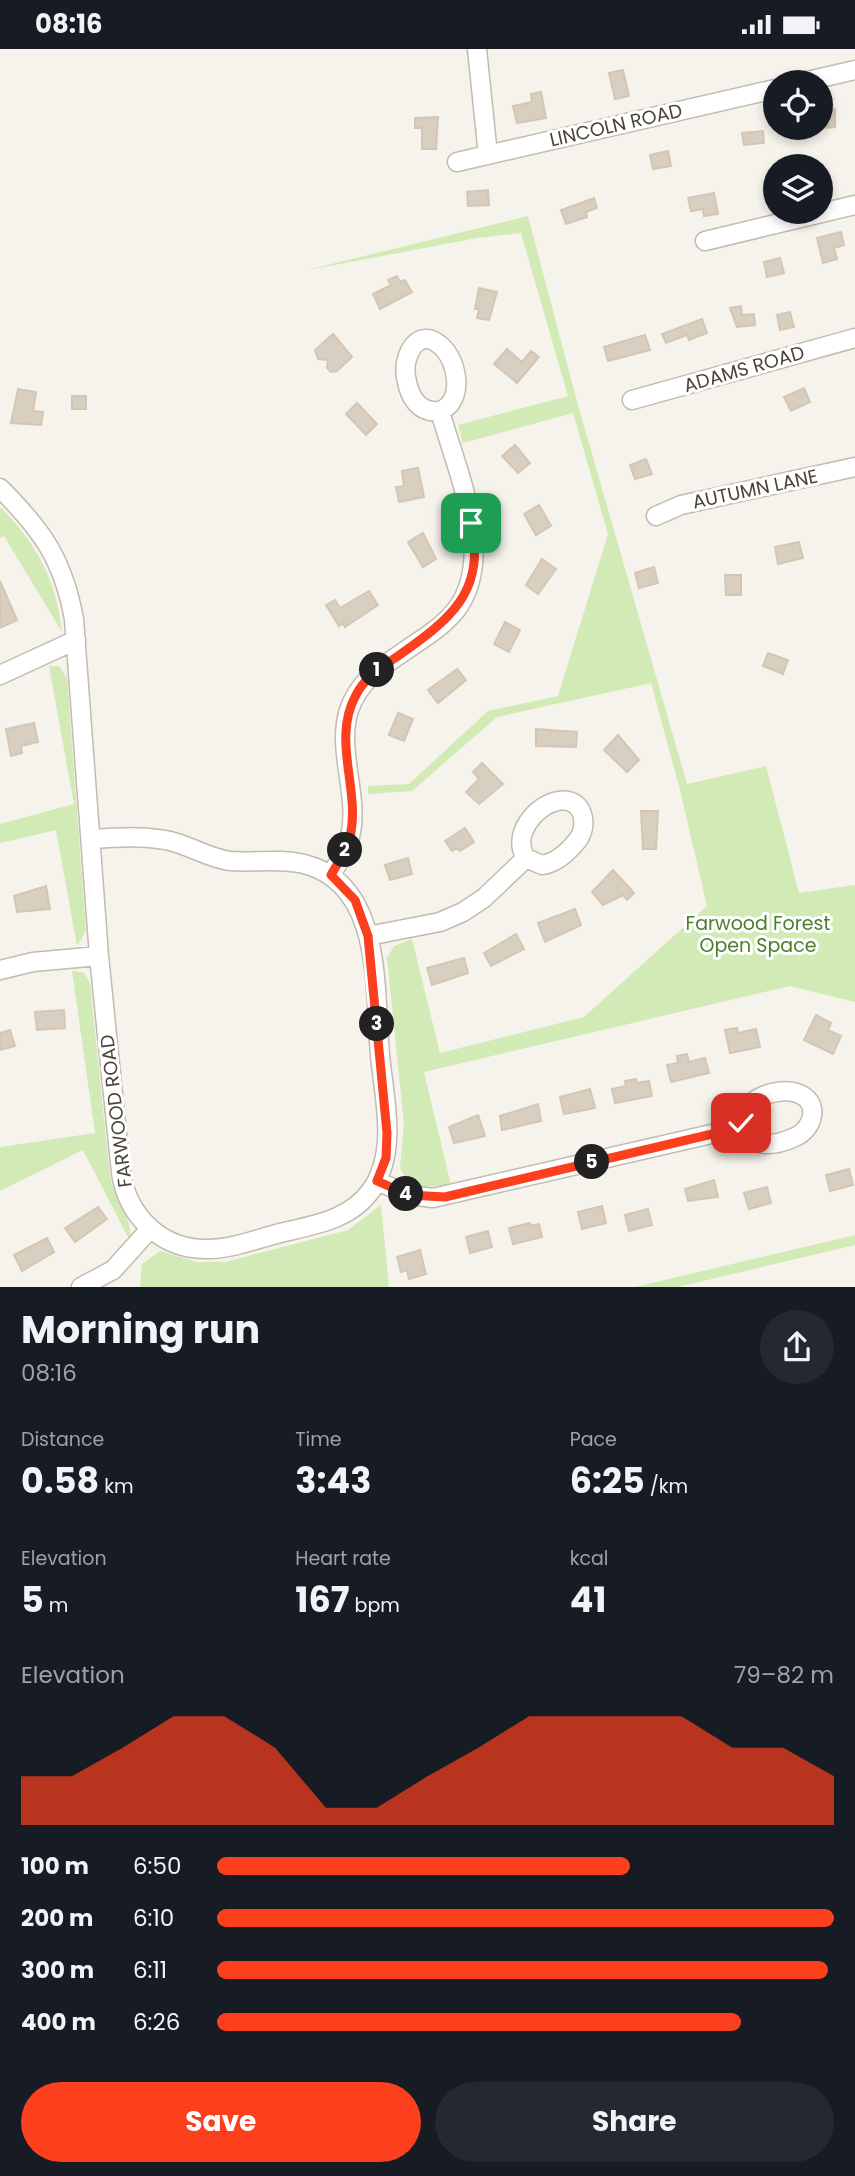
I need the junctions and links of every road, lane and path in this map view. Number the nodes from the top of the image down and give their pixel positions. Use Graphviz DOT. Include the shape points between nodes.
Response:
graph roads {
  1 [pos="477,49"];
  2 [pos="855,70"];
  3 [pos="833,75"];
  4 [pos="763,92"];
  5 [pos="488,155"];
  6 [pos="457,162"];
  7 [pos="855,205"];
  8 [pos="705,241"];
  9 [pos="855,338"];
  10 [pos="632,400"];
  11 [pos="439,411"];
  12 [pos="855,467"];
  13 [pos="0,488"];
  14 [pos="656,516"];
  15 [pos="76,640"];
  16 [pos="0,675"];
  17 [pos="91,839"];
  18 [pos="526,857"];
  19 [pos="331,875"];
  20 [pos="368,936"];
  21 [pos="99,956"];
  22 [pos="0,970"];
  23 [pos="742,1127"];
  24 [pos="377,1181"];
  25 [pos="150,1229"];
  26 [pos="81,1287"];
  1 -- 5 [label="street"];
  2 -- 3 [label="street"];
  4 -- 5 [label="street, LINCOLN ROAD"];
  5 -- 6 [label="street, LINCOLN ROAD"];
  7 -- 8 [label="street"];
  9 -- 10 [label="street, ADAMS ROAD"];
  11 -- 19 [label="street" via="474,538 474,568 464,597 445,621 378,669 352,703 345,733 351,826"];
  12 -- 14 [label="street, AUTUMN LANE" via="681,505"];
  13 -- 15 [label="street, FARWOOD ROAD" via="33,521 54,552 70,600"];
  15 -- 16 [label="street"];
  15 -- 17 [label="street, FARWOOD ROAD"];
  17 -- 19 [label="street, FARWOOD ROAD" via="159,839 227,860 292,862"];
  17 -- 21 [label="street, FARWOOD ROAD"];
  18 -- 20 [label="street" via="463,912 440,922"];
  19 -- 20 [label="street, FARWOOD ROAD" via="355,900"];
  20 -- 24 [label="street, FARWOOD ROAD" via="387,1133 386,1158"];
  21 -- 22 [label="street"];
  21 -- 25 [label="street, FARWOOD ROAD" via="123,1186 133,1209"];
  23 -- 24 [label="street" via="445,1197 409,1195"];
  24 -- 25 [label="street, FARWOOD ROAD" via="362,1201 330,1221 221,1248 184,1247"];
  25 -- 26 [label="street" via="113,1270"];
}
